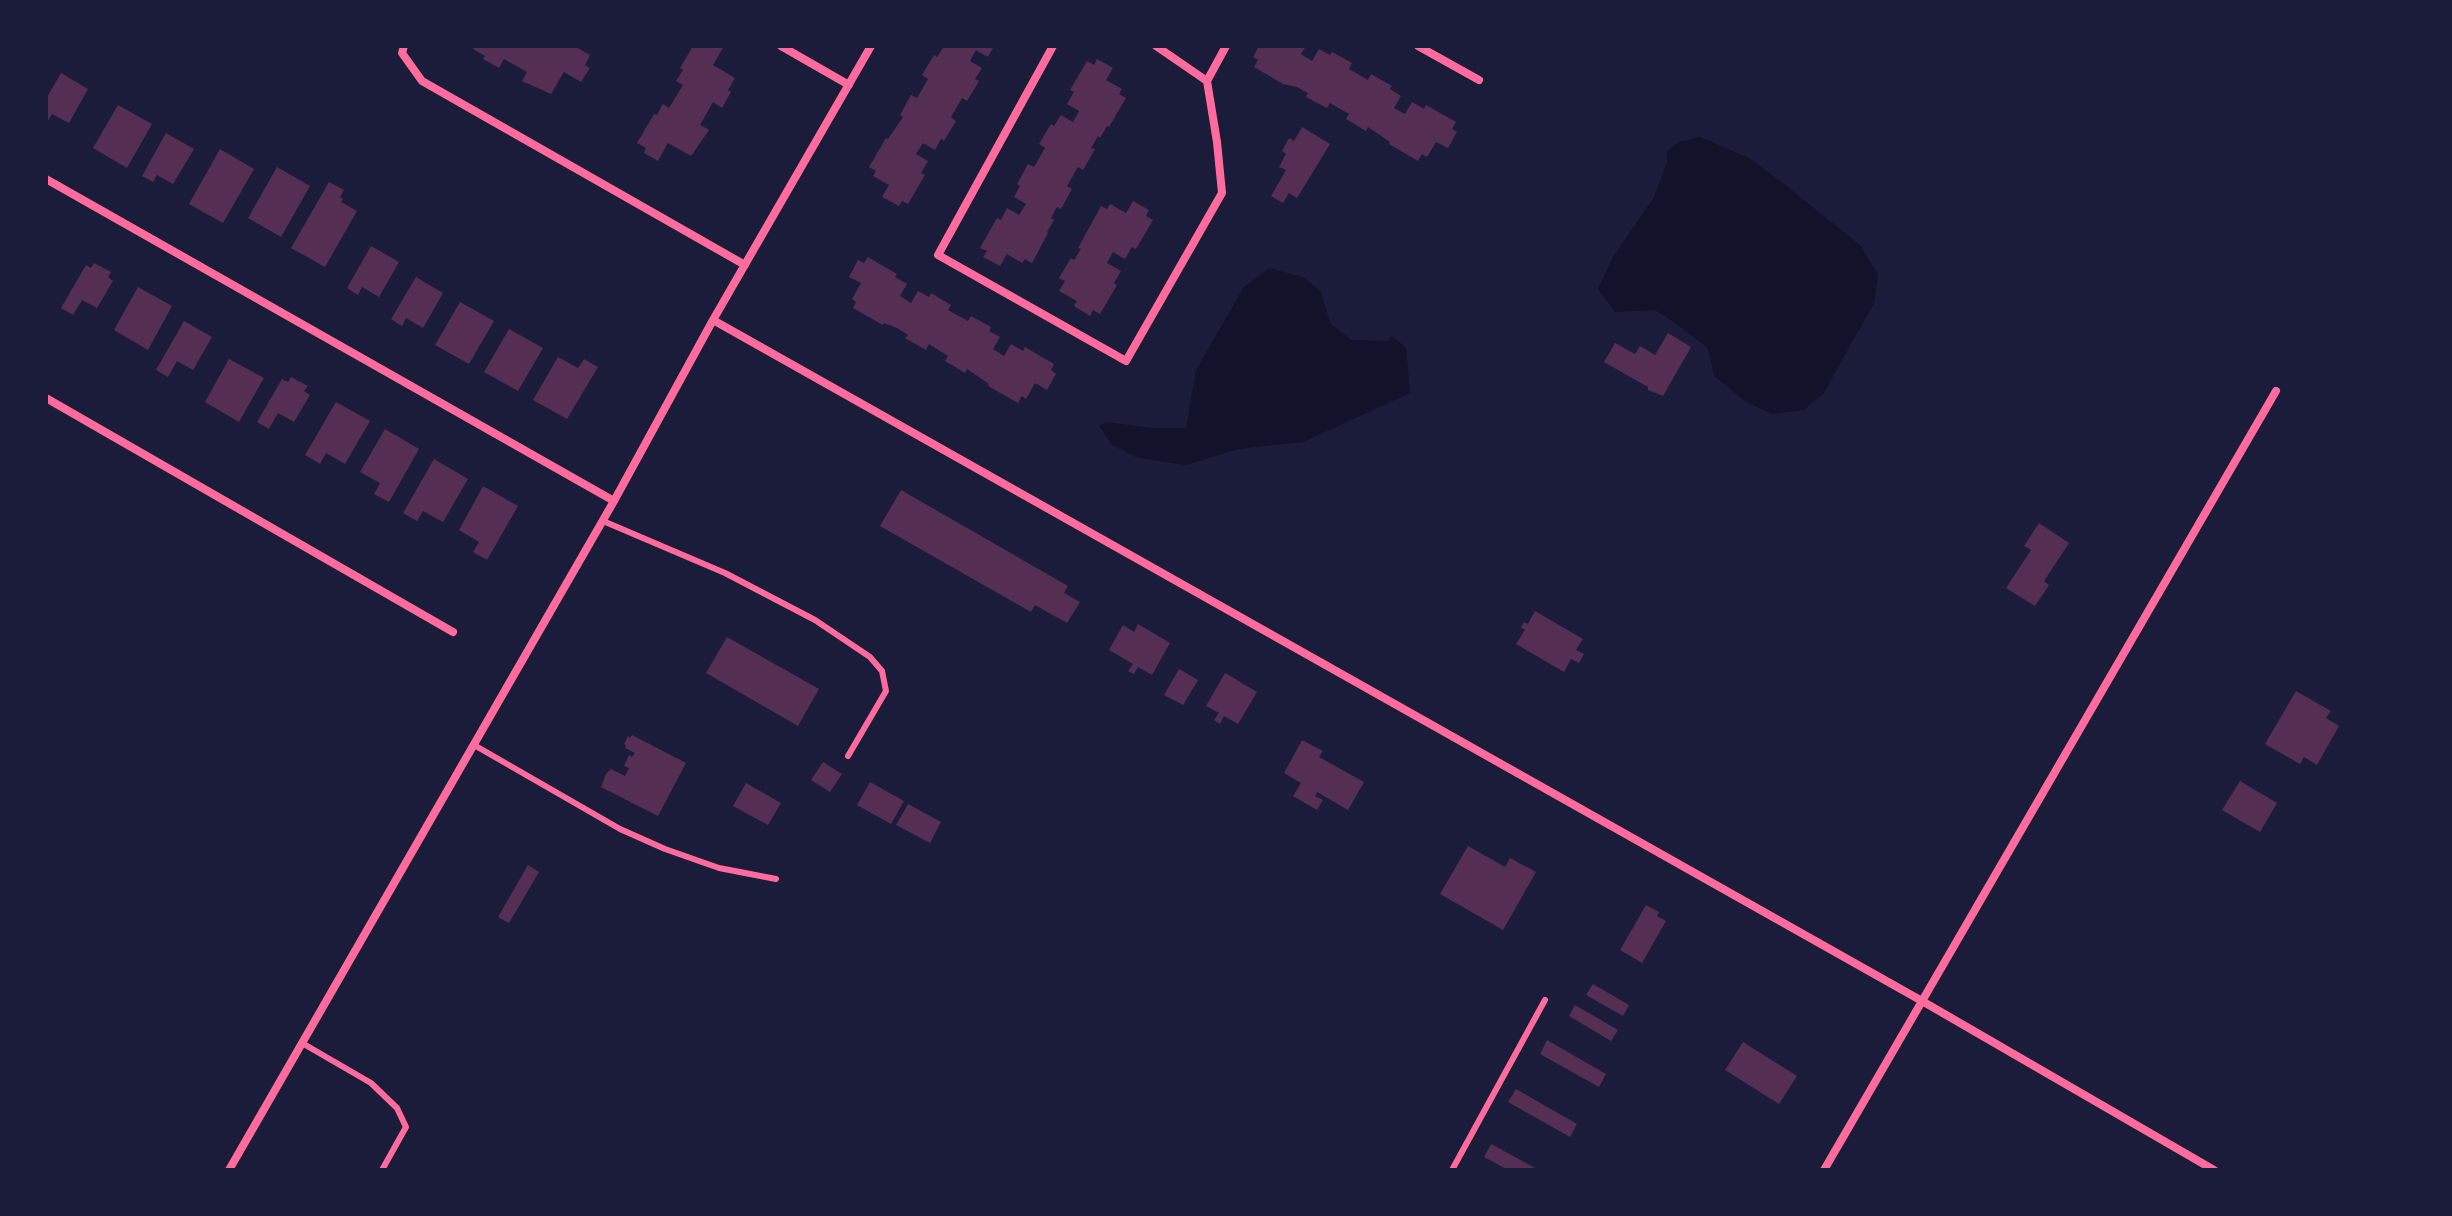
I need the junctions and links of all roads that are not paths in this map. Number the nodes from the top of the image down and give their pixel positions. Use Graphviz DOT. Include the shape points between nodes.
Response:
graph roads {
  1 [pos="404,46"];
  2 [pos="781,46"];
  3 [pos="871,46"];
  4 [pos="1053,46"];
  5 [pos="1156,46"];
  6 [pos="1226,46"];
  7 [pos="1418,46"];
  8 [pos="1479,80"];
  9 [pos="1207,81"];
  10 [pos="849,85"];
  11 [pos="46,179"];
  12 [pos="745,265"];
  13 [pos="713,320"];
  14 [pos="2276,391"];
  15 [pos="46,398"];
  16 [pos="614,501"];
  17 [pos="603,521"];
  18 [pos="453,632"];
  19 [pos="474,745"];
  20 [pos="848,756"];
  21 [pos="776,879"];
  22 [pos="1545,1000"];
  23 [pos="1922,1001"];
  24 [pos="302,1043"];
  25 [pos="229,1170"];
  26 [pos="382,1170"];
  27 [pos="1452,1170"];
  28 [pos="1824,1170"];
  29 [pos="2214,1170"];
  1 -- 12 [label="street" via="402,53 422,81"];
  2 -- 10 [label="street"];
  3 -- 10 [label="street"];
  4 -- 9 [label="street" via="938,255 1126,361 1222,193"];
  5 -- 9 [label="street"];
  6 -- 9 [label="street"];
  7 -- 8 [label="street"];
  10 -- 12 [label="street"];
  11 -- 16 [label="street"];
  12 -- 13 [label="street"];
  13 -- 16 [label="street"];
  13 -- 23 [label="street"];
  14 -- 23 [label="street"];
  15 -- 18 [label="street"];
  16 -- 17 [label="street"];
  17 -- 19 [label="street"];
  17 -- 20 [label="lane" via="725,573 815,620 870,657 882,671 886,691"];
  19 -- 21 [label="lane" via="631,834 719,868"];
  19 -- 24 [label="street"];
  22 -- 27 [label="lane"];
  23 -- 28 [label="street"];
  23 -- 29 [label="street"];
  24 -- 25 [label="street"];
  24 -- 26 [label="lane" via="371,1083 397,1108 406,1127"];
}
